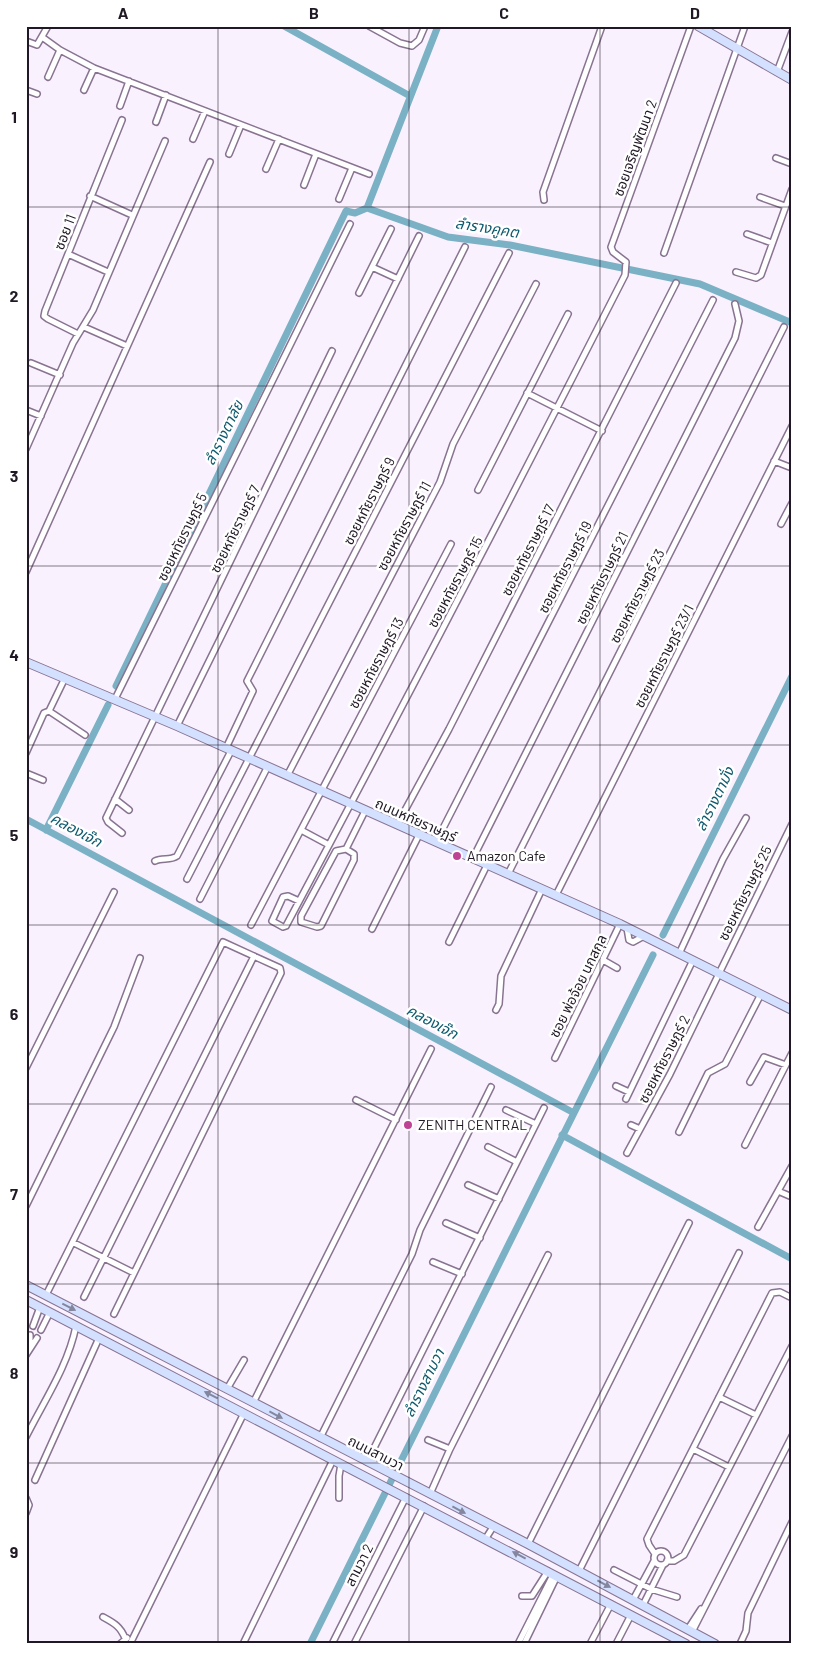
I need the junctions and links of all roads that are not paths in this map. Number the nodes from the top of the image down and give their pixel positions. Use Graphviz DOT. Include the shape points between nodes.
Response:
graph roads {
  1 [pos="48,26"];
  2 [pos="369,26"];
  3 [pos="424,26"];
  4 [pos="602,26"];
  5 [pos="691,26"];
  6 [pos="698,26"];
  7 [pos="745,26"];
  8 [pos="792,32"];
  9 [pos="42,37"];
  10 [pos="26,41"];
  11 [pos="736,49"];
  12 [pos="60,50"];
  13 [pos="94,68"];
  14 [pos="777,72"];
  15 [pos="48,77"];
  16 [pos="792,80"];
  17 [pos="130,81"];
  18 [pos="26,90"];
  19 [pos="84,90"];
  20 [pos="37,94"];
  21 [pos="166,96"];
  22 [pos="120,106"];
  23 [pos="205,111"];
  24 [pos="122,120"];
  25 [pos="156,122"];
  26 [pos="241,125"];
  27 [pos="193,139"];
  28 [pos="279,139"];
  29 [pos="165,141"];
  30 [pos="229,154"];
  31 [pos="316,154"];
  32 [pos="776,158"];
  33 [pos="210,162"];
  34 [pos="792,164"];
  35 [pos="352,168"];
  36 [pos="266,169"];
  37 [pos="369,174"];
  38 [pos="304,185"];
  39 [pos="792,189"];
  40 [pos="90,196"];
  41 [pos="760,197"];
  42 [pos="339,199"];
  43 [pos="544,200"];
  44 [pos="786,206"];
  45 [pos="132,215"];
  46 [pos="350,224"];
  47 [pos="391,229"];
  48 [pos="747,234"];
  49 [pos="419,236"];
  50 [pos="772,243"];
  51 [pos="465,247"];
  52 [pos="510,253"];
  53 [pos="664,253"];
  54 [pos="68,254"];
  55 [pos="372,267"];
  56 [pos="108,272"];
  57 [pos="627,272"];
  58 [pos="736,272"];
  59 [pos="398,279"];
  60 [pos="676,283"];
  61 [pos="536,284"];
  62 [pos="359,293"];
  63 [pos="712,300"];
  64 [pos="735,304"];
  65 [pos="568,314"];
  66 [pos="84,327"];
  67 [pos="784,327"];
  68 [pos="78,334"];
  69 [pos="126,346"];
  70 [pos="332,351"];
  71 [pos="31,363"];
  72 [pos="60,375"];
  73 [pos="527,393"];
  74 [pos="557,409"];
  75 [pos="26,410"];
  76 [pos="41,416"];
  77 [pos="792,426"];
  78 [pos="602,430"];
  79 [pos="26,449"];
  80 [pos="774,461"];
  81 [pos="792,468"];
  82 [pos="478,490"];
  83 [pos="792,503"];
  84 [pos="781,524"];
  85 [pos="451,544"];
  86 [pos="26,572"];
  87 [pos="26,662"];
  88 [pos="65,678"];
  89 [pos="114,699"];
  90 [pos="49,711"];
  91 [pos="156,717"];
  92 [pos="177,726"];
  93 [pos="85,734"];
  94 [pos="228,749"];
  95 [pos="26,753"];
  96 [pos="248,759"];
  97 [pos="268,768"];
  98 [pos="26,773"];
  99 [pos="286,776"];
  100 [pos="43,780"];
  101 [pos="320,792"];
  102 [pos="115,799"];
  103 [pos="351,804"];
  104 [pos="129,810"];
  105 [pos="365,811"];
  106 [pos="746,818"];
  107 [pos="792,824"];
  108 [pos="397,825"];
  109 [pos="301,830"];
  110 [pos="122,833"];
  111 [pos="419,835"];
  112 [pos="436,842"];
  113 [pos="329,845"];
  114 [pos="346,849"];
  115 [pos="473,858"];
  116 [pos="155,861"];
  117 [pos="487,865"];
  118 [pos="508,874"];
  119 [pos="187,879"];
  120 [pos="542,889"];
  121 [pos="114,892"];
  122 [pos="556,895"];
  123 [pos="200,899"];
  124 [pos="299,901"];
  125 [pos="251,925"];
  126 [pos="624,926"];
  127 [pos="372,929"];
  128 [pos="449,942"];
  129 [pos="679,954"];
  130 [pos="254,956"];
  131 [pos="140,958"];
  132 [pos="603,960"];
  133 [pos="693,960"];
  134 [pos="617,968"];
  135 [pos="718,973"];
  136 [pos="761,994"];
  137 [pos="791,1007"];
  138 [pos="496,1010"];
  139 [pos="431,1049"];
  140 [pos="792,1053"];
  141 [pos="555,1058"];
  142 [pos="786,1065"];
  143 [pos="26,1068"];
  144 [pos="750,1082"];
  145 [pos="616,1086"];
  146 [pos="490,1087"];
  147 [pos="629,1092"];
  148 [pos="626,1099"];
  149 [pos="356,1100"];
  150 [pos="544,1108"];
  151 [pos="506,1110"];
  152 [pos="396,1120"];
  153 [pos="536,1124"];
  154 [pos="631,1124"];
  155 [pos="640,1129"];
  156 [pos="679,1132"];
  157 [pos="745,1145"];
  158 [pos="488,1147"];
  159 [pos="627,1153"];
  160 [pos="517,1162"];
  161 [pos="792,1166"];
  162 [pos="468,1185"];
  163 [pos="778,1190"];
  164 [pos="792,1198"];
  165 [pos="499,1199"];
  166 [pos="26,1206"];
  167 [pos="446,1223"];
  168 [pos="689,1223"];
  169 [pos="758,1227"];
  170 [pos="480,1238"];
  171 [pos="74,1243"];
  172 [pos="739,1253"];
  173 [pos="548,1255"];
  174 [pos="104,1258"];
  175 [pos="433,1262"];
  176 [pos="134,1274"];
  177 [pos="462,1274"];
  178 [pos="26,1285"];
  179 [pos="46,1295"];
  180 [pos="84,1297"];
  181 [pos="792,1298"];
  182 [pos="26,1300"];
  183 [pos="40,1307"];
  184 [pos="50,1312"];
  185 [pos="114,1314"];
  186 [pos="76,1326"];
  187 [pos="30,1335"];
  188 [pos="36,1338"];
  189 [pos="99,1338"];
  190 [pos="792,1346"];
  191 [pos="30,1348"];
  192 [pos="26,1354"];
  193 [pos="244,1360"];
  194 [pos="227,1389"];
  195 [pos="720,1397"];
  196 [pos="253,1403"];
  197 [pos="244,1413"];
  198 [pos="756,1415"];
  199 [pos="792,1436"];
  200 [pos="26,1437"];
  201 [pos="320,1438"];
  202 [pos="428,1440"];
  203 [pos="450,1449"];
  204 [pos="693,1449"];
  205 [pos="333,1460"];
  206 [pos="367,1462"];
  207 [pos="341,1464"];
  208 [pos="729,1467"];
  209 [pos="35,1480"];
  210 [pos="430,1494"];
  211 [pos="406,1497"];
  212 [pos="26,1498"];
  213 [pos="339,1498"];
  214 [pos="424,1506"];
  215 [pos="26,1514"];
  216 [pos="792,1522"];
  217 [pos="493,1527"];
  218 [pos="486,1538"];
  219 [pos="528,1544"];
  220 [pos="655,1554"];
  221 [pos="654,1561"];
  222 [pos="665,1563"];
  223 [pos="614,1570"];
  224 [pos="579,1571"];
  225 [pos="553,1574"];
  226 [pos="641,1584"];
  227 [pos="651,1589"];
  228 [pos="522,1596"];
  229 [pos="677,1598"];
  230 [pos="633,1600"];
  231 [pos="611,1604"];
  232 [pos="643,1605"];
  233 [pos="631,1615"];
  234 [pos="103,1617"];
  235 [pos="690,1630"];
  236 [pos="125,1638"];
  237 [pos="133,1638"];
  238 [pos="120,1644"];
  239 [pos="130,1644"];
  240 [pos="243,1644"];
  241 [pos="332,1644"];
  242 [pos="354,1644"];
  243 [pos="518,1644"];
  244 [pos="524,1644"];
  245 [pos="590,1644"];
  246 [pos="616,1644"];
  247 [pos="686,1644"];
  248 [pos="715,1644"];
  249 [pos="740,1644"];
  1 -- 9 [label="street"];
  2 -- 3 [label="street" via="412,46 419,40"];
  4 -- 43 [label="street" via="543,192"];
  5 -- 57 [label="street, ซอยเจริญพัฒนา 2" via="611,247 626,262"];
  6 -- 11 [label="street"];
  7 -- 11 [label="street"];
  8 -- 14 [label="street"];
  9 -- 10 [label="street" via="37,45"];
  9 -- 12 [label="street"];
  11 -- 14 [label="street"];
  11 -- 53 [label="street"];
  12 -- 13 [label="street"];
  12 -- 15 [label="street"];
  13 -- 17 [label="street"];
  13 -- 19 [label="street"];
  14 -- 16 [label="street"];
  17 -- 21 [label="street"];
  17 -- 22 [label="street"];
  18 -- 20 [label="street"];
  21 -- 23 [label="street"];
  21 -- 25 [label="street"];
  23 -- 26 [label="street"];
  23 -- 27 [label="street"];
  24 -- 40 [label="street, ซอย 11"];
  26 -- 28 [label="street"];
  26 -- 30 [label="street"];
  28 -- 31 [label="street"];
  28 -- 36 [label="street"];
  29 -- 45 [label="street"];
  31 -- 35 [label="street"];
  31 -- 38 [label="street"];
  32 -- 34 [label="street"];
  33 -- 69 [label="street"];
  35 -- 37 [label="street"];
  35 -- 42 [label="street"];
  39 -- 44 [label="street"];
  40 -- 45 [label="street"];
  40 -- 54 [label="street, ซอย 11"];
  41 -- 44 [label="street"];
  44 -- 50 [label="street"];
  45 -- 56 [label="street"];
  46 -- 89 [label="street, ซอยหทัยราษฎร์ 5"];
  47 -- 55 [label="street"];
  48 -- 50 [label="street"];
  49 -- 59 [label="street"];
  50 -- 58 [label="street" via="758,278"];
  51 -- 94 [label="street" via="247,681 254,691"];
  52 -- 96 [label="street, ซอยหทัยราษฎร์ 9"];
  54 -- 56 [label="street"];
  54 -- 68 [label="street, ซอย 11" via="44,316"];
  55 -- 59 [label="street"];
  55 -- 62 [label="street"];
  56 -- 66 [label="street"];
  57 -- 74 [label="street, ซอยหทัยราษฎร์ 15"];
  59 -- 92 [label="street"];
  60 -- 78 [label="street, ซอยหทัยราษฎร์ 17"];
  61 -- 99 [label="street, ซอยหทัยราษฎร์ 11" via="453,444 440,482"];
  63 -- 112 [label="street, ซอยหทัยราษฎร์ 19"];
  64 -- 115 [label="street, ซอยหทัยราษฎร์ 21" via="739,322 734,338"];
  65 -- 73 [label="street"];
  66 -- 68 [label="street"];
  66 -- 69 [label="street"];
  67 -- 118 [label="street, ซอยหทัยราษฎร์ 23"];
  68 -- 72 [label="street"];
  69 -- 86 [label="street"];
  70 -- 91 [label="street, ซอยหทัยราษฎร์ 7"];
  71 -- 72 [label="street"];
  72 -- 76 [label="street"];
  73 -- 74 [label="street"];
  73 -- 82 [label="street"];
  74 -- 78 [label="street"];
  74 -- 103 [label="street, ซอยหทัยราษฎร์ 15"];
  75 -- 76 [label="street"];
  76 -- 79 [label="street"];
  77 -- 80 [label="street, ซอยหทัยราษฎร์ 23/1"];
  78 -- 108 [label="street, ซอยหทัยราษฎร์ 17"];
  80 -- 81 [label="street"];
  80 -- 122 [label="street, ซอยหทัยราษฎร์ 23/1"];
  83 -- 84 [label="street"];
  85 -- 101 [label="street, ซอยหทัยราษฎร์ 13"];
  87 -- 88 [label="street, ถนนหทัยราษฎร์"];
  88 -- 89 [label="street, ถนนหทัยราษฎร์"];
  88 -- 90 [label="street"];
  89 -- 91 [label="street, ถนนหทัยราษฎร์"];
  90 -- 93 [label="street"];
  90 -- 95 [label="street" via="44,713"];
  91 -- 92 [label="street, ถนนหทัยราษฎร์"];
  91 -- 102 [label="street, ซอยหทัยราษฎร์ 7"];
  92 -- 94 [label="street, ถนนหทัยราษฎร์"];
  94 -- 96 [label="street, ถนนหทัยราษฎร์"];
  94 -- 116 [label="street" via="177,856"];
  96 -- 97 [label="street, ถนนหทัยราษฎร์"];
  96 -- 119 [label="street, ซอยหทัยราษฎร์ 9"];
  97 -- 99 [label="street, ถนนหทัยราษฎร์"];
  97 -- 123 [label="street"];
  98 -- 100 [label="street"];
  99 -- 101 [label="street, ถนนหทัยราษฎร์"];
  101 -- 103 [label="street, ถนนหทัยราษฎร์"];
  101 -- 109 [label="street, ซอยหทัยราษฎร์ 13"];
  102 -- 104 [label="street"];
  102 -- 110 [label="street, ซอยหทัยราษฎร์ 7" via="106,820"];
  103 -- 105 [label="street, ถนนหทัยราษฎร์"];
  103 -- 113 [label="street, ซอยหทัยราษฎร์ 15"];
  105 -- 108 [label="street, ถนนหทัยราษฎร์"];
  105 -- 114 [label="street"];
  106 -- 129 [label="street"];
  107 -- 135 [label="street, ซอยหทัยราษฎร์ 25"];
  108 -- 111 [label="street, ถนนหทัยราษฎร์"];
  109 -- 113 [label="street"];
  109 -- 125 [label="street, ซอยหทัยราษฎร์ 13"];
  111 -- 112 [label="street, ถนนหทัยราษฎร์"];
  111 -- 127 [label="street"];
  112 -- 115 [label="street, ถนนหทัยราษฎร์"];
  113 -- 124 [label="street, ซอยหทัยราษฎร์ 15"];
  114 -- 114 [label="street" via="336,851 330,860 301,916 301,922 321,926 354,860 354,854"];
  115 -- 117 [label="street, ถนนหทัยราษฎร์"];
  117 -- 118 [label="street, ถนนหทัยราษฎร์"];
  117 -- 128 [label="street"];
  118 -- 120 [label="street, ถนนหทัยราษฎร์"];
  120 -- 122 [label="street, ถนนหทัยราษฎร์"];
  120 -- 138 [label="street" via="501,976 500,1004"];
  121 -- 143 [label="street"];
  122 -- 126 [label="street, ถนนหทัยราษฎร์"];
  124 -- 124 [label="street, ซอยหทัยราษฎร์ 15" via="283,897 272,921 286,926"];
  126 -- 129 [label="street, ถนนหทัยราษฎร์"];
  126 -- 132 [label="street, ซอย พ่อจ้อย นกสกุล"];
  129 -- 133 [label="street, ถนนหทัยราษฎร์"];
  130 -- 171 [label="street" via="224,942 221,944"];
  130 -- 174 [label="street"];
  130 -- 176 [label="street" via="280,968 281,973"];
  131 -- 166 [label="street" via="114,1027"];
  132 -- 134 [label="street"];
  132 -- 141 [label="street, ซอย พ่อจ้อย นกสกุล"];
  133 -- 135 [label="street, ถนนหทัยราษฎร์"];
  133 -- 147 [label="street"];
  135 -- 136 [label="street, ถนนหทัยราษฎร์"];
  135 -- 155 [label="street, ซอยหทัยราษฎร์ 2"];
  136 -- 137 [label="street, ถนนหทัยราษฎร์"];
  136 -- 156 [label="street" via="725,1064 708,1073"];
  139 -- 152 [label="street"];
  140 -- 142 [label="street"];
  142 -- 144 [label="street" via="764,1057"];
  142 -- 157 [label="street"];
  145 -- 147 [label="street"];
  146 -- 201 [label="street" via="420,1230 412,1254"];
  147 -- 148 [label="street"];
  149 -- 152 [label="street"];
  150 -- 153 [label="street"];
  151 -- 153 [label="street"];
  152 -- 196 [label="street"];
  153 -- 160 [label="street"];
  154 -- 155 [label="street"];
  155 -- 159 [label="street, ซอยหทัยราษฎร์ 2"];
  158 -- 160 [label="street"];
  160 -- 165 [label="street"];
  161 -- 163 [label="street"];
  162 -- 165 [label="street"];
  163 -- 164 [label="street"];
  163 -- 169 [label="street"];
  165 -- 170 [label="street"];
  167 -- 170 [label="street"];
  168 -- 219 [label="street"];
  170 -- 177 [label="street"];
  171 -- 174 [label="street"];
  171 -- 179 [label="street"];
  172 -- 224 [label="street"];
  173 -- 203 [label="street"];
  174 -- 176 [label="street"];
  174 -- 180 [label="street"];
  175 -- 177 [label="street"];
  176 -- 185 [label="street"];
  177 -- 206 [label="street"];
  178 -- 179 [label="street, ถนนสามวา"];
  179 -- 194 [label="street, ถนนสามวา, one-way"];
  181 -- 195 [label="street" via="780,1292 772,1294"];
  182 -- 183 [label="street, ถนนสามวา"];
  183 -- 184 [label="street, ถนนสามวา"];
  183 -- 184 [label="street" via="34,1324 42,1329"];
  184 -- 186 [label="street, ถนนสามวา"];
  186 -- 189 [label="street, ถนนสามวา"];
  186 -- 200 [label="street" via="61,1371"];
  187 -- 191 [label="street"];
  188 -- 191 [label="street"];
  197 -- 189 [label="street, ถนนสามวา, one-way"];
  189 -- 209 [label="street"];
  190 -- 198 [label="street"];
  191 -- 192 [label="street"];
  193 -- 194 [label="street"];
  194 -- 196 [label="street, ถนนสามวา"];
  195 -- 198 [label="street"];
  195 -- 204 [label="street"];
  196 -- 201 [label="street, ถนนสามวา, one-way"];
  197 -- 205 [label="street, ถนนสามวา"];
  197 -- 237 [label="street"];
  198 -- 208 [label="street"];
  199 -- 235 [label="street"];
  201 -- 206 [label="street, ถนนสามวา"];
  202 -- 203 [label="street"];
  203 -- 210 [label="street"];
  204 -- 208 [label="street"];
  204 -- 220 [label="street" via="647,1539"];
  205 -- 207 [label="street, ถนนสามวา"];
  205 -- 240 [label="street"];
  206 -- 210 [label="street, ถนนสามวา"];
  207 -- 211 [label="street, ถนนสามวา"];
  207 -- 213 [label="street"];
  208 -- 222 [label="street" via="684,1555"];
  210 -- 217 [label="street, ถนนสามวา, one-way"];
  211 -- 214 [label="street, ถนนสามวา"];
  211 -- 241 [label="street, สามวา 2"];
  212 -- 215 [label="street" via="29,1505"];
  214 -- 218 [label="street, ถนนสามวา"];
  214 -- 242 [label="street"];
  216 -- 249 [label="street" via="748,1612 746,1631"];
  217 -- 218 [label="street"];
  217 -- 219 [label="street, ถนนสามวา"];
  225 -- 218 [label="street, ถนนสามวา, one-way"];
  219 -- 224 [label="street, ถนนสามวา"];
  220 -- 221 [label="street"];
  220 -- 222 [label="street" via="664,1552"];
  221 -- 222 [label="street" via="659,1565"];
  221 -- 226 [label="street"];
  222 -- 227 [label="street"];
  223 -- 226 [label="street"];
  224 -- 230 [label="street, ถนนสามวา, one-way"];
  225 -- 228 [label="street" via="532,1596"];
  225 -- 231 [label="street, ถนนสามวา"];
  225 -- 243 [label="street"];
  225 -- 244 [label="street"];
  226 -- 227 [label="street"];
  226 -- 230 [label="street"];
  227 -- 229 [label="street"];
  227 -- 232 [label="street"];
  230 -- 232 [label="street, ถนนสามวา"];
  231 -- 233 [label="street, ถนนสามวา"];
  231 -- 245 [label="street"];
  232 -- 235 [label="street, ถนนสามวา"];
  233 -- 246 [label="street"];
  233 -- 247 [label="street, ถนนสามวา"];
  234 -- 236 [label="street" via="122,1630"];
  235 -- 248 [label="street, ถนนสามวา"];
  236 -- 237 [label="street"];
  236 -- 238 [label="street"];
  237 -- 239 [label="street"];
}
